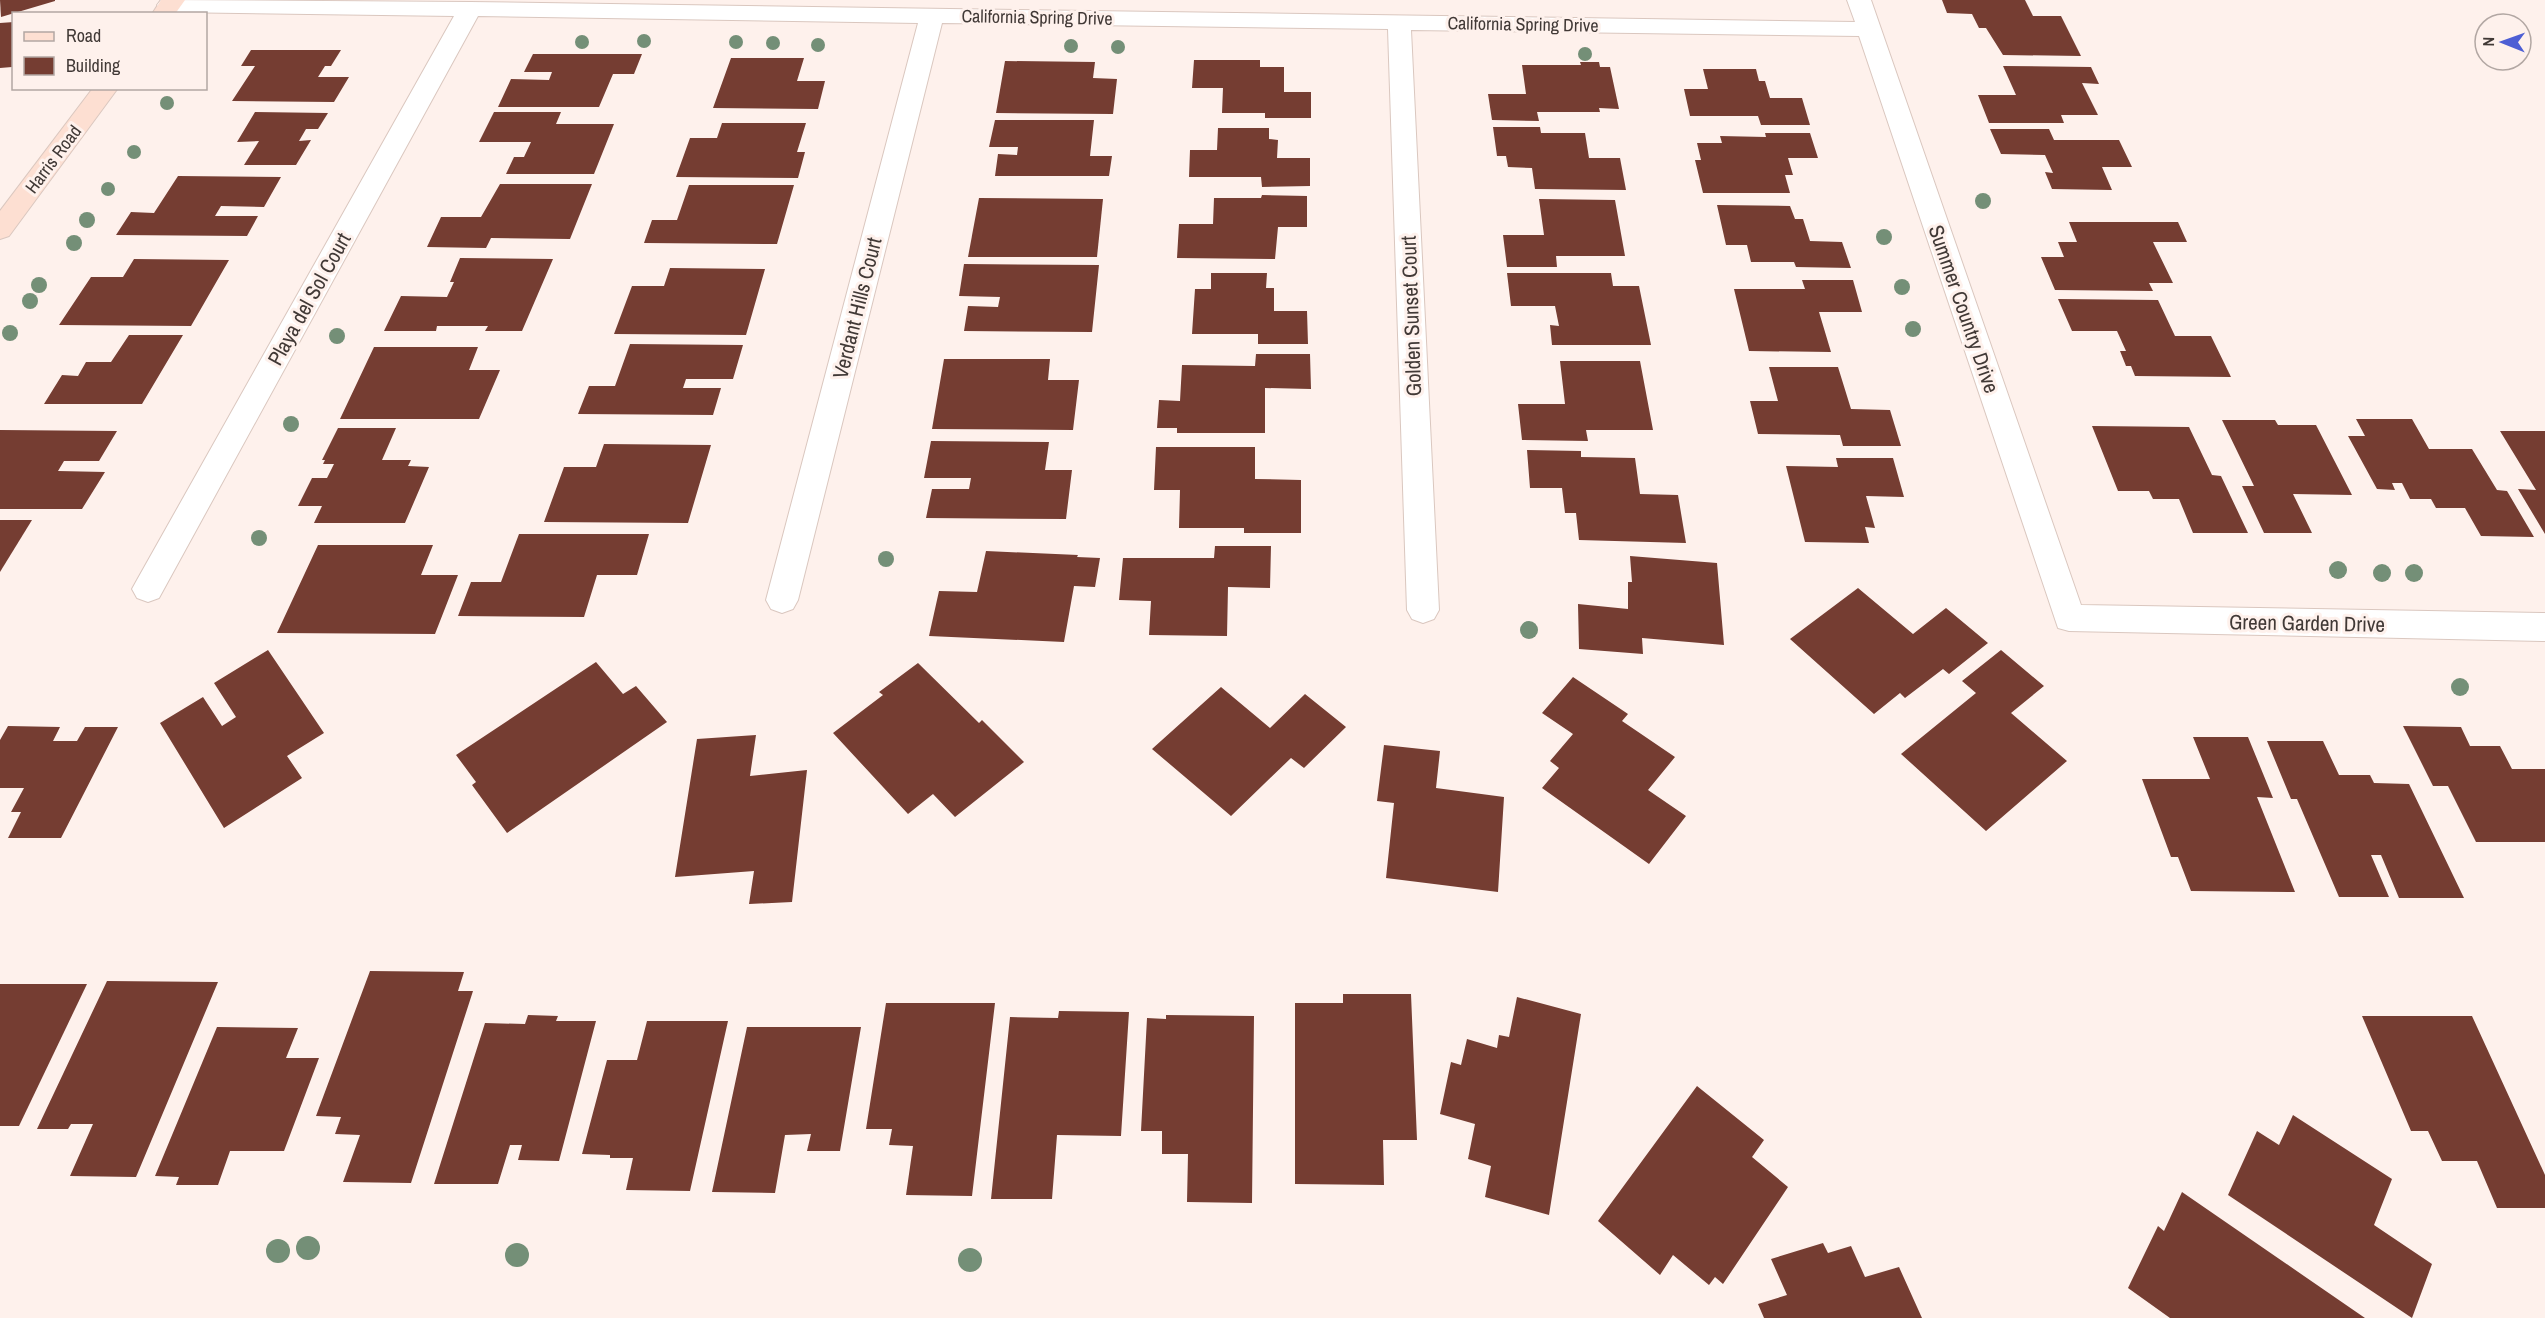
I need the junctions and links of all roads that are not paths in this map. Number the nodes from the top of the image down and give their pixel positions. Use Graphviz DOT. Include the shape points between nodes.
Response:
graph roads {
  1 [pos="1859,0"];
  2 [pos="168,6"];
  3 [pos="470,9"];
  4 [pos="932,15"];
  5 [pos="1399,22"];
  6 [pos="1868,29"];
  7 [pos="105,90"];
  8 [pos="0,230"];
  9 [pos="148,589"];
  10 [pos="782,600"];
  11 [pos="1422,610"];
  12 [pos="2069,618"];
  13 [pos="2545,627"];
  1 -- 6 [label="street, Summer Country Drive"];
  2 -- 3 [label="street, California Spring Drive"];
  3 -- 4 [label="street, California Spring Drive"];
  3 -- 9 [label="street, Playa del Sol Court"];
  4 -- 5 [label="street, California Spring Drive"];
  4 -- 10 [label="street, Verdant Hills Court"];
  5 -- 6 [label="street, California Spring Drive"];
  5 -- 11 [label="street, Golden Sunset Court"];
  6 -- 12 [label="street, Summer Country Drive"];
  7 -- 8 [label="street, Harris Road"];
  12 -- 13 [label="street, Green Garden Drive"];
}
